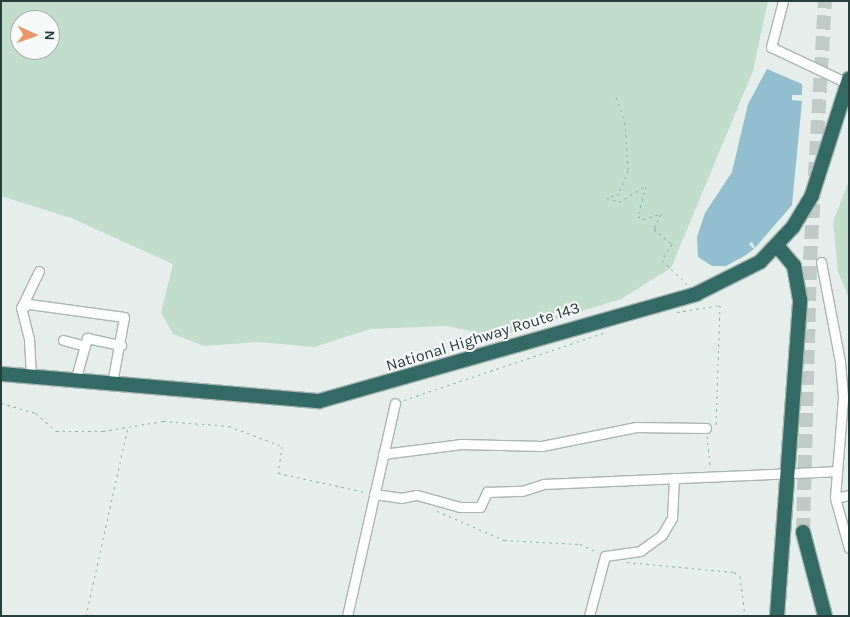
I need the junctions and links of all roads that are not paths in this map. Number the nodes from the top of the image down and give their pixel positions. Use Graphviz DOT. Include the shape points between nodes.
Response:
graph roads {
  1 [pos="783,1"];
  2 [pos="848,81"];
  3 [pos="778,247"];
  4 [pos="821,262"];
  5 [pos="39,271"];
  6 [pos="21,308"];
  7 [pos="63,340"];
  8 [pos="120,345"];
  9 [pos="85,346"];
  10 [pos="1,374"];
  11 [pos="31,376"];
  12 [pos="75,381"];
  13 [pos="112,384"];
  14 [pos="395,403"];
  15 [pos="706,428"];
  16 [pos="383,454"];
  17 [pos="835,471"];
  18 [pos="789,472"];
  19 [pos="674,478"];
  20 [pos="374,494"];
  21 [pos="849,496"];
  22 [pos="835,498"];
  23 [pos="803,532"];
  24 [pos="849,548"];
  25 [pos="347,616"];
  26 [pos="589,616"];
  27 [pos="777,616"];
  28 [pos="825,616"];
  1 -- 2 [label="street" via="771,47"];
  2 -- 3 [label="highway, National Highway Route 143" via="812,195"];
  3 -- 13 [label="highway, National Highway Route 143" via="746,272 696,294 319,401"];
  3 -- 18 [label="highway" via="794,266 800,300"];
  4 -- 17 [label="street" via="843,398"];
  5 -- 6 [label="street"];
  6 -- 8 [label="street" via="29,304 124,317"];
  6 -- 11 [label="street" via="29,339"];
  7 -- 9 [label="street"];
  8 -- 9 [label="street" via="87,338"];
  8 -- 13 [label="street"];
  9 -- 12 [label="street"];
  10 -- 11 [label="highway, National Highway Route 143"];
  11 -- 12 [label="highway, National Highway Route 143"];
  12 -- 13 [label="highway, National Highway Route 143"];
  14 -- 16 [label="street"];
  15 -- 16 [label="street" via="636,428 542,446 461,444"];
  16 -- 20 [label="street"];
  17 -- 18 [label="street"];
  17 -- 22 [label="street"];
  18 -- 19 [label="street"];
  18 -- 27 [label="highway"];
  19 -- 20 [label="street" via="618,478 488,492 480,507 460,507 417,495 401,498"];
  19 -- 26 [label="street" via="672,518 662,535 640,551 605,556"];
  20 -- 25 [label="street"];
  21 -- 22 [label="street"];
  22 -- 24 [label="street"];
  23 -- 28 [label="highway"];
}
